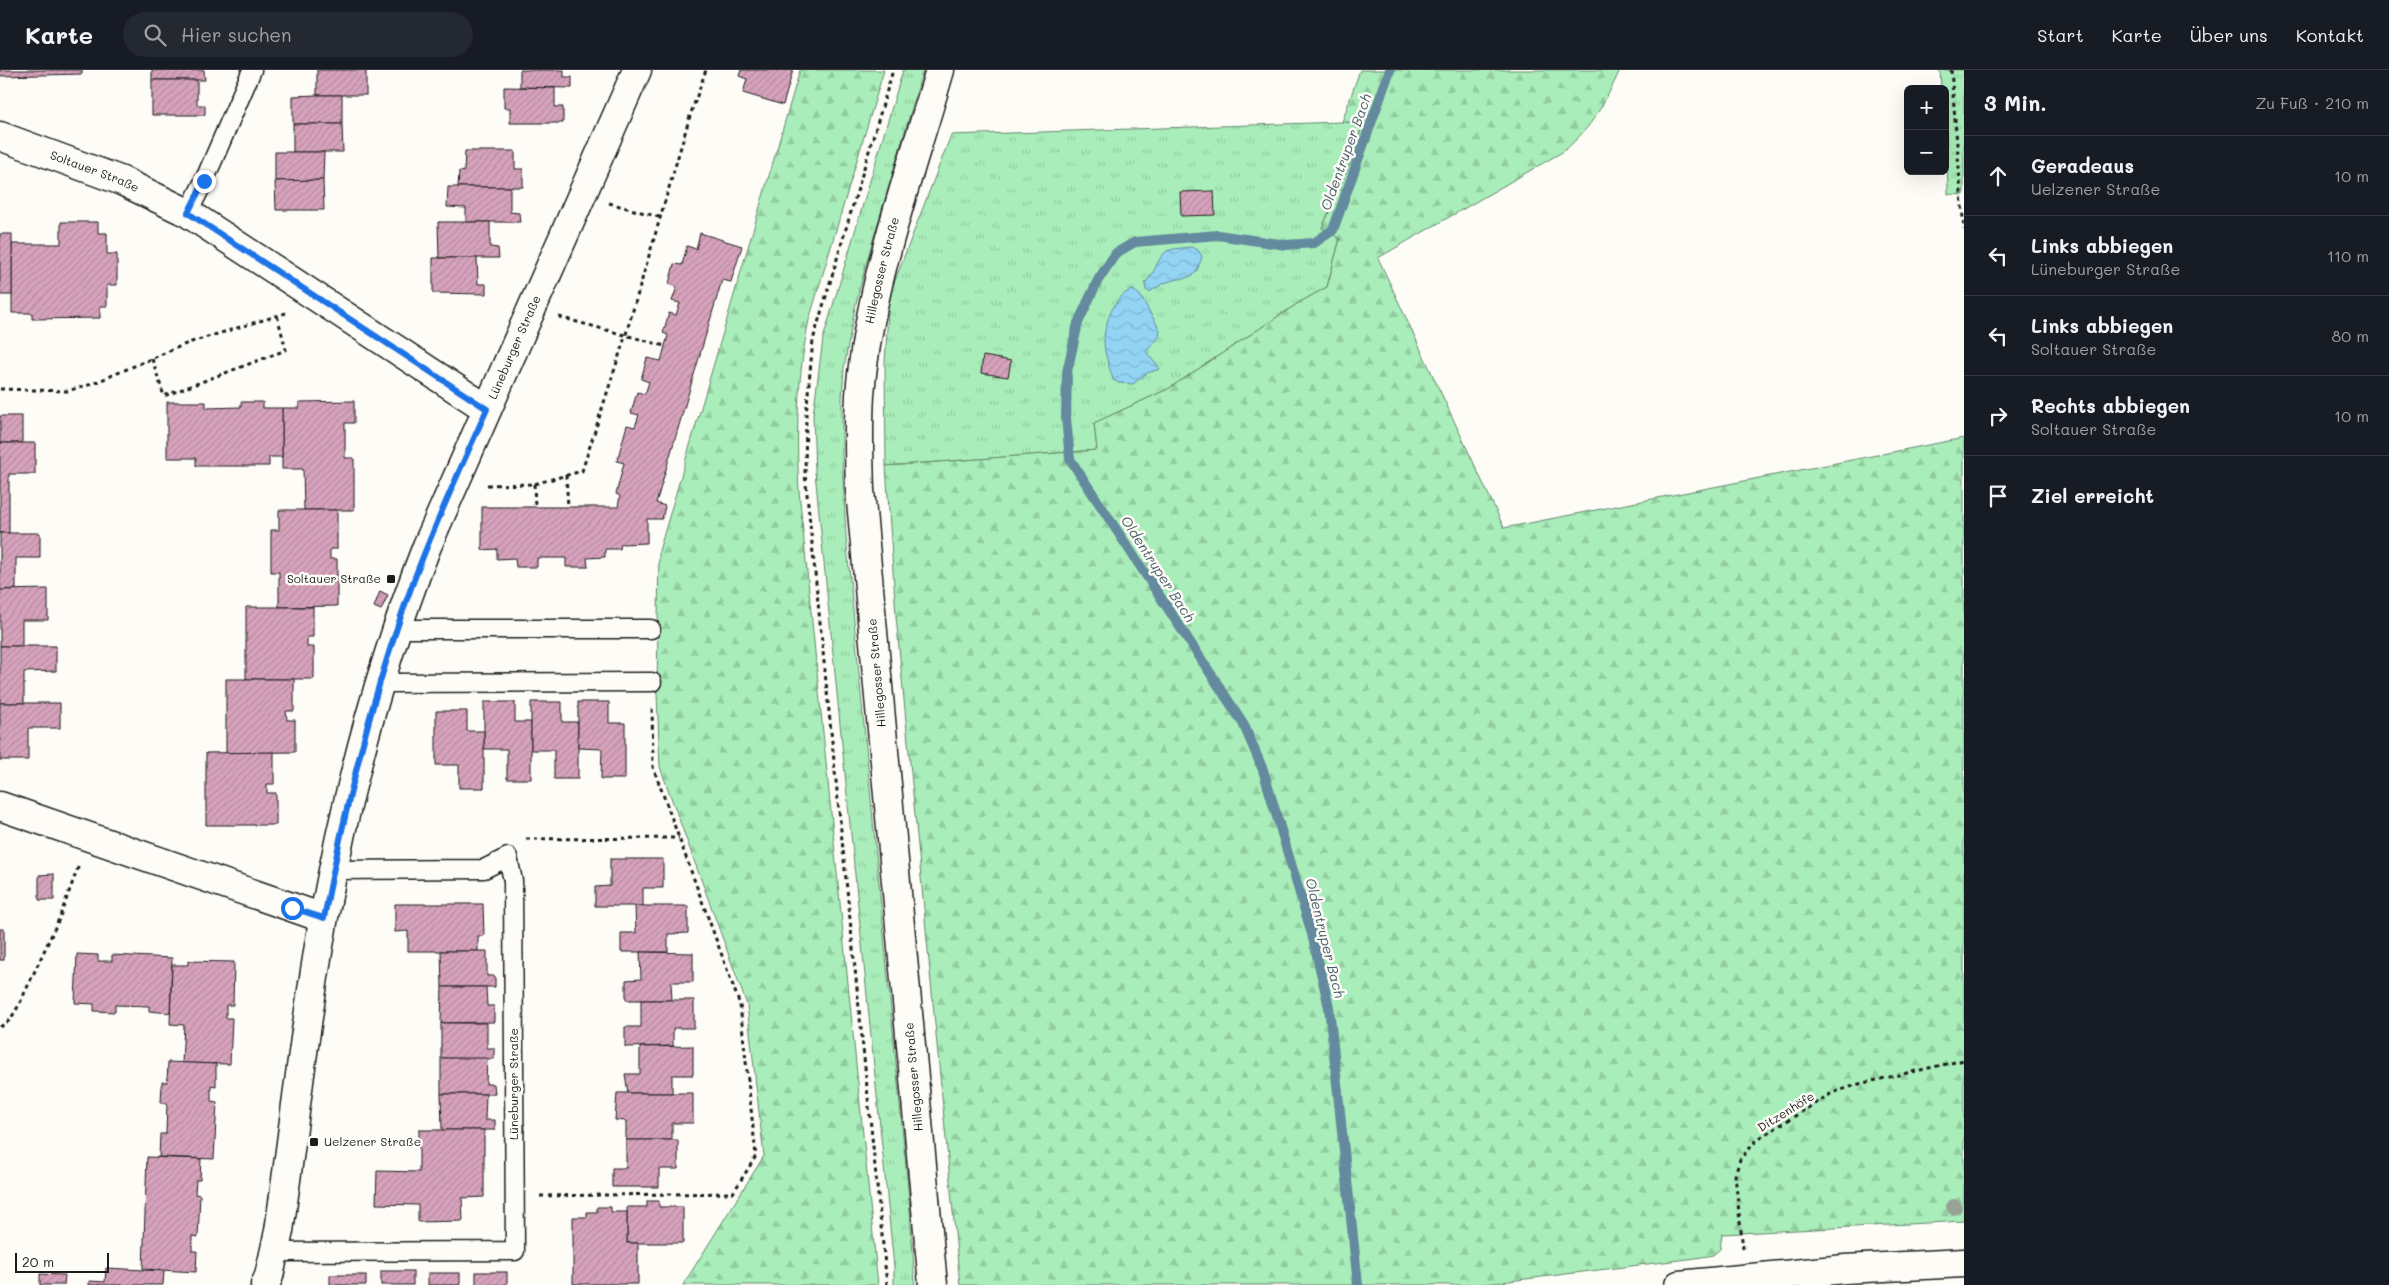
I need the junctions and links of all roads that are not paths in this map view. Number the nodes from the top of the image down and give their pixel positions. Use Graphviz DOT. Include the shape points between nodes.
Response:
graph roads {
  1 [pos="252,70"];
  2 [pos="637,70"];
  3 [pos="940,70"];
  4 [pos="0,136"];
  5 [pos="188,213"];
  6 [pos="487,409"];
  7 [pos="397,629"];
  8 [pos="651,629"];
  9 [pos="652,682"];
  10 [pos="380,683"];
  11 [pos="0,806"];
  12 [pos="333,870"];
  13 [pos="324,918"];
  14 [pos="276,1252"];
  15 [pos="1964,1263"];
  16 [pos="1731,1281"];
  17 [pos="265,1285"];
  18 [pos="933,1285"];
  19 [pos="1679,1285"];
  1 -- 5 [label="lane"];
  2 -- 6 [label="street, Lüneburger Straße"];
  3 -- 18 [label="street, Hillegosser Straße" via="874,303 860,394 858,436 860,490"];
  4 -- 5 [label="street, Soltauer Straße" via="122,181"];
  5 -- 6 [label="street, Soltauer Straße"];
  6 -- 7 [label="street, Lüneburger Straße" via="427,546"];
  7 -- 8 [label="lane"];
  7 -- 10 [label="street, Lüneburger Straße"];
  9 -- 10 [label="lane"];
  10 -- 12 [label="street, Lüneburger Straße"];
  11 -- 13 [label="street"];
  12 -- 13 [label="street, Lüneburger Straße"];
  12 -- 14 [label="lane, Lüneburger Straße" via="484,869 508,857 513,881 515,1251"];
  13 -- 14 [label="street, Lüneburger Straße"];
  14 -- 17 [label="street, Lüneburger Straße"];
  15 -- 16 [label="street" via="1845,1269"];
  16 -- 19 [label="street"];
}
